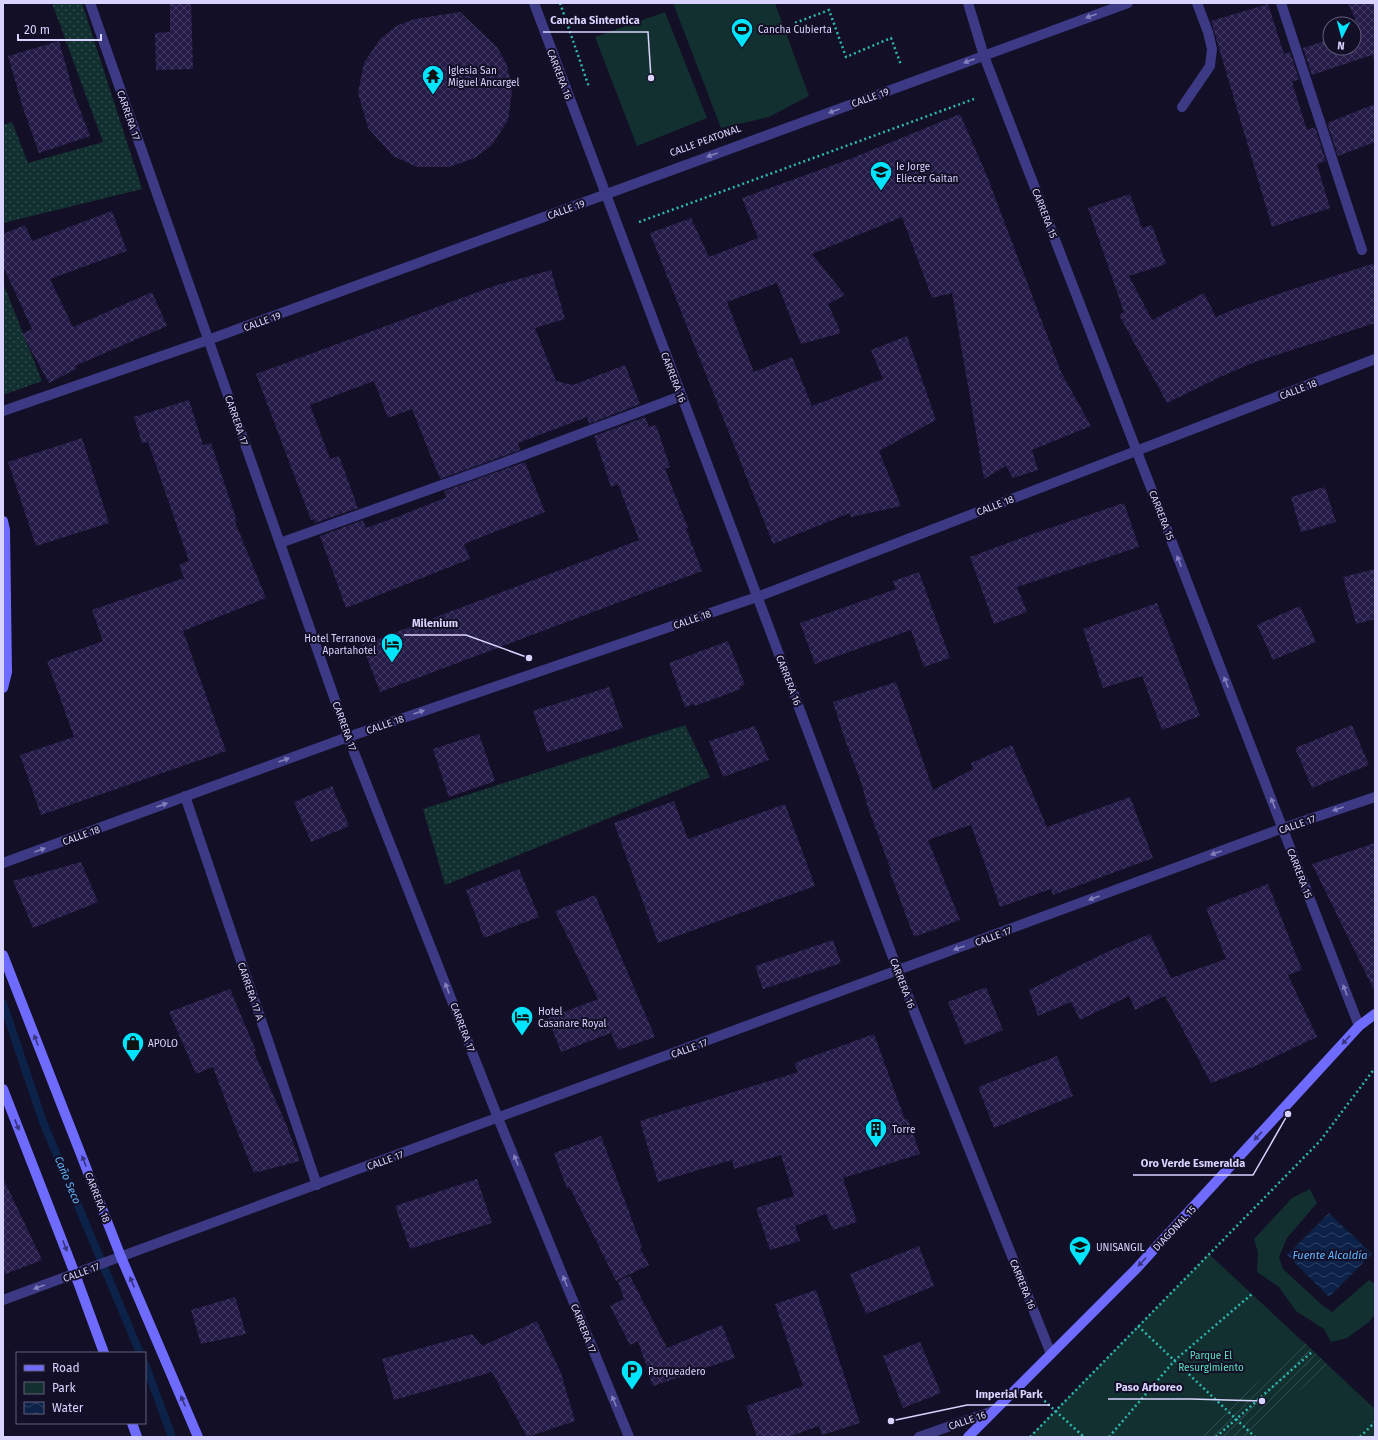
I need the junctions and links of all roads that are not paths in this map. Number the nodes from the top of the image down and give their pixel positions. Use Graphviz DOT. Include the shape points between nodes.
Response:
graph roads {
  1 [pos="90,3"];
  2 [pos="534,3"];
  3 [pos="968,3"];
  4 [pos="1128,3"];
  5 [pos="1197,3"];
  6 [pos="1281,3"];
  7 [pos="984,56"];
  8 [pos="1182,107"];
  9 [pos="606,194"];
  10 [pos="1362,250"];
  11 [pos="208,340"];
  12 [pos="1375,359"];
  13 [pos="681,396"];
  14 [pos="3,411"];
  15 [pos="1137,450"];
  16 [pos="3,522"];
  17 [pos="280,543"];
  18 [pos="757,597"];
  19 [pos="3,688"];
  20 [pos="348,737"];
  21 [pos="185,796"];
  22 [pos="1375,797"];
  23 [pos="1283,828"];
  24 [pos="3,863"];
  25 [pos="3,955"];
  26 [pos="898,971"];
  27 [pos="1375,1014"];
  28 [pos="1359,1026"];
  29 [pos="3,1089"];
  30 [pos="498,1118"];
  31 [pos="317,1184"];
  32 [pos="118,1259"];
  33 [pos="79,1273"];
  34 [pos="3,1300"];
  35 [pos="104,1352"];
  36 [pos="1051,1354"];
  37 [pos="993,1411"];
  38 [pos="132,1424"];
  39 [pos="137,1437"];
  40 [pos="198,1437"];
  41 [pos="629,1437"];
  42 [pos="919,1437"];
  43 [pos="968,1437"];
  1 -- 11 [label="street, CARRERA 17"];
  2 -- 9 [label="street, CARRERA 16"];
  3 -- 7 [label="street, CARRERA 15"];
  4 -- 7 [label="street, CALLE 19, one-way"];
  5 -- 8 [label="street" via="1212,49 1210,66"];
  6 -- 10 [label="street"];
  7 -- 9 [label="street, CALLE 19, one-way"];
  7 -- 15 [label="street, CARRERA 15"];
  9 -- 11 [label="street, CALLE 19"];
  9 -- 13 [label="street, CARRERA 16"];
  11 -- 14 [label="street, CALLE 19"];
  11 -- 17 [label="street, CARRERA 17"];
  12 -- 15 [label="street, CALLE 18"];
  13 -- 17 [label="street"];
  13 -- 18 [label="street, CARRERA 16"];
  15 -- 18 [label="street, CALLE 18"];
  23 -- 15 [label="street, CARRERA 15, one-way"];
  16 -- 19 [label="street" via="6,672"];
  17 -- 20 [label="street, CARRERA 17"];
  20 -- 18 [label="street, CALLE 18, one-way"];
  18 -- 26 [label="street, CARRERA 16"];
  21 -- 20 [label="street, CALLE 18, one-way"];
  30 -- 20 [label="street, CARRERA 17, one-way"];
  24 -- 21 [label="street, CALLE 18, one-way"];
  21 -- 31 [label="street, CARRERA 17 A"];
  22 -- 23 [label="street, CALLE 17, one-way"];
  23 -- 26 [label="street, CALLE 17, one-way"];
  28 -- 23 [label="street, CARRERA 15, one-way"];
  32 -- 25 [label="street, CARRERA 18, one-way"];
  26 -- 30 [label="street, CALLE 17"];
  26 -- 36 [label="street, CARRERA 16"];
  27 -- 28 [label="street, DIAGONAL 15"];
  28 -- 36 [label="street, DIAGONAL 15, one-way" via="1136,1269"];
  29 -- 33 [label="street, one-way"];
  30 -- 31 [label="street, CALLE 17"];
  41 -- 30 [label="street, CARRERA 17, one-way"];
  31 -- 32 [label="street, CALLE 17"];
  32 -- 33 [label="street, CALLE 17"];
  40 -- 32 [label="street, CARRERA 18, one-way"];
  33 -- 34 [label="street, CALLE 17, one-way"];
  33 -- 35 [label="street"];
  36 -- 37 [label="street, DIAGONAL 15"];
  37 -- 42 [label="street, CALLE 16"];
  37 -- 43 [label="street, DIAGONAL 15"];
  38 -- 39 [label="street"];
}
